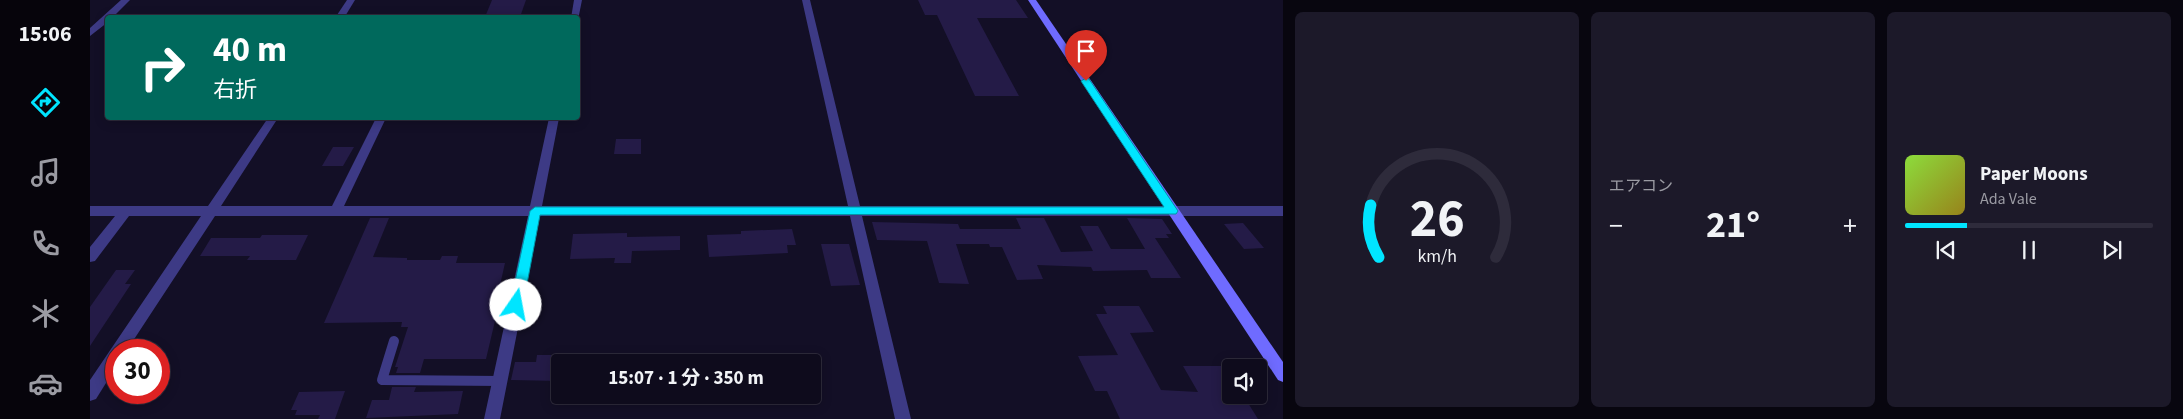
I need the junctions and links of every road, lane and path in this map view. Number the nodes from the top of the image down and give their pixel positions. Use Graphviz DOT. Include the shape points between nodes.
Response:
graph roads {
  1 [pos="126,0"];
  2 [pos="351,0"];
  3 [pos="578,0"];
  4 [pos="806,0"];
  5 [pos="1032,0"];
  6 [pos="110,15"];
  7 [pos="341,15"];
  8 [pos="576,15"];
  9 [pos="105,19"];
  10 [pos="90,33"];
  11 [pos="272,120"];
  12 [pos="380,120"];
  13 [pos="554,120"];
  14 [pos="90,210"];
  15 [pos="336,210"];
  16 [pos="126,211"];
  17 [pos="212,211"];
  18 [pos="535,211"];
  19 [pos="1172,211"];
  20 [pos="1283,211"];
  21 [pos="855,212"];
  22 [pos="90,257"];
  23 [pos="126,339"];
  24 [pos="394,341"];
  25 [pos="105,371"];
  26 [pos="1283,374"];
  27 [pos="501,381"];
  28 [pos="90,394"];
  29 [pos="492,419"];
  30 [pos="903,419"];
  1 -- 6 [label="street"];
  2 -- 7 [label="street"];
  3 -- 8 [label="street"];
  4 -- 21 [label="street"];
  5 -- 19 [label="street"];
  9 -- 10 [label="street"];
  11 -- 17 [label="street"];
  12 -- 15 [label="street"];
  13 -- 18 [label="street"];
  14 -- 16 [label="street"];
  15 -- 17 [label="street"];
  15 -- 18 [label="street"];
  16 -- 17 [label="street"];
  16 -- 22 [label="street"];
  17 -- 23 [label="street"];
  18 -- 21 [label="street"];
  18 -- 27 [label="street"];
  19 -- 20 [label="street"];
  19 -- 21 [label="street"];
  19 -- 26 [label="street"];
  21 -- 30 [label="street"];
  24 -- 27 [label="lane" via="382,380"];
  25 -- 28 [label="street"];
  27 -- 29 [label="street"];
}
